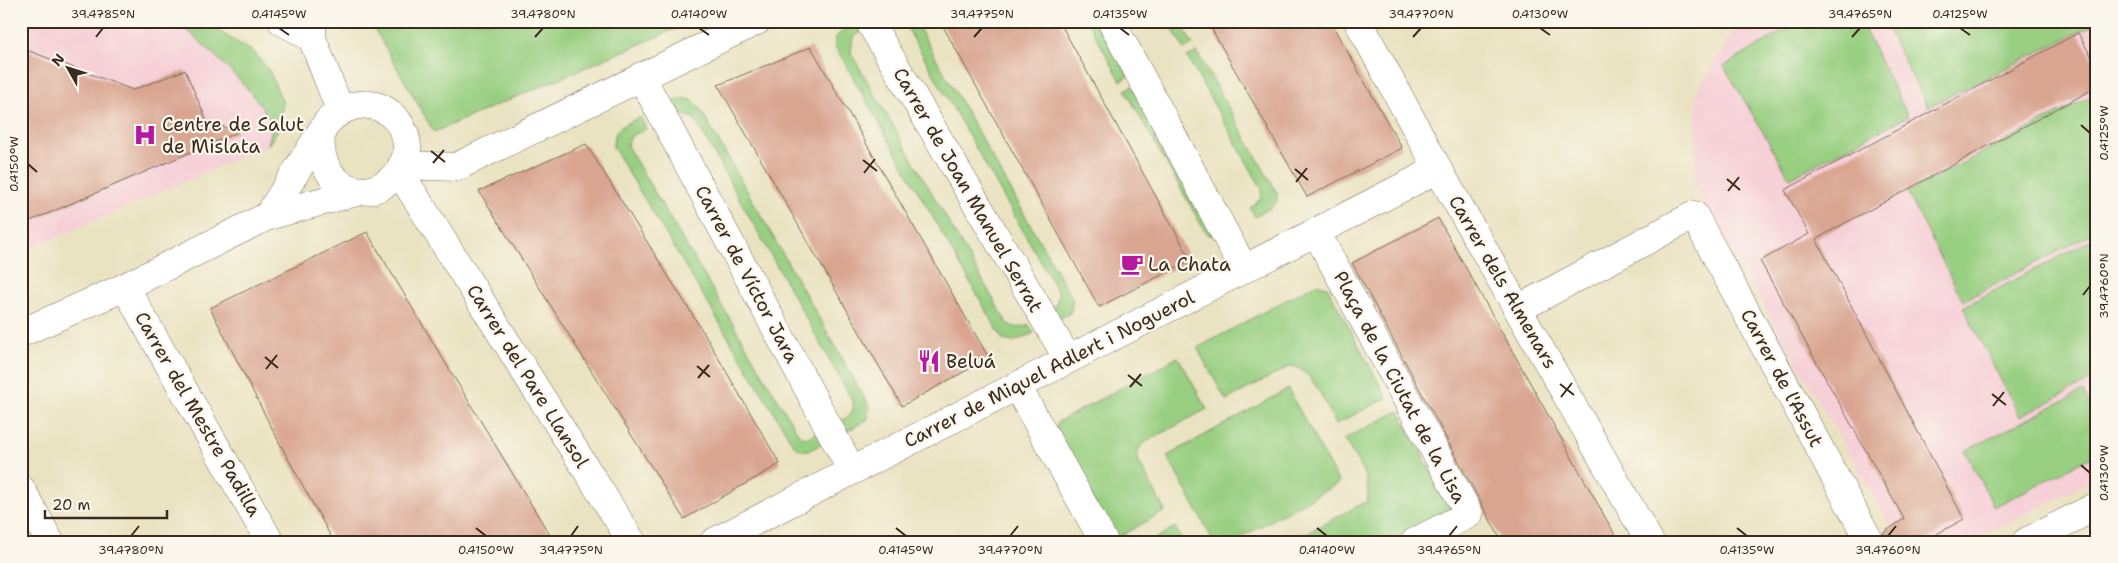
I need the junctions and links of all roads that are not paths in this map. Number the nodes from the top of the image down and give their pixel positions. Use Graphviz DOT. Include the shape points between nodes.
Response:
graph roads {
  1 [pos="282,21"];
  2 [pos="757,21"];
  3 [pos="869,21"];
  4 [pos="1111,21"];
  5 [pos="1358,21"];
  6 [pos="312,30"];
  7 [pos="641,76"];
  8 [pos="340,110"];
  9 [pos="321,135"];
  10 [pos="401,168"];
  11 [pos="1438,169"];
  12 [pos="368,190"];
  13 [pos="423,210"];
  14 [pos="268,216"];
  15 [pos="1316,232"];
  16 [pos="1244,269"];
  17 [pos="125,287"];
  18 [pos="1518,309"];
  19 [pos="21,333"];
  20 [pos="1068,360"];
  21 [pos="1017,386"];
  22 [pos="852,471"];
  23 [pos="21,489"];
  24 [pos="2097,506"];
  25 [pos="50,542"];
  26 [pos="270,542"];
  27 [pos="632,542"];
  28 [pos="714,542"];
  29 [pos="1104,542"];
  30 [pos="1415,542"];
  31 [pos="1650,542"];
  32 [pos="1870,542"];
  33 [pos="2026,542"];
  1 -- 6 [label="street"];
  2 -- 7 [label="street"];
  3 -- 20 [label="street, Carrer de Joan Manuel Serrat"];
  4 -- 16 [label="street"];
  5 -- 11 [label="street, Carrer dels Almenars"];
  6 -- 8 [label="street"];
  7 -- 10 [label="street" via="456,167"];
  7 -- 22 [label="street, Carrer de Víctor Jara"];
  8 -- 9 [label="street" via="328,121"];
  8 -- 10 [label="street" via="354,104 369,104 383,108 393,116 402,128 406,142"];
  9 -- 12 [label="street" via="319,150 323,165 332,178 344,186"];
  9 -- 14 [label="street"];
  10 -- 12 [label="street" via="389,182"];
  10 -- 13 [label="street, Carrer del Pare Llansol"];
  11 -- 15 [label="street, Carrer de Miquel Adlert i Noguerol"];
  11 -- 18 [label="street, Carrer dels Almenars"];
  12 -- 13 [label="street"];
  12 -- 14 [label="street"];
  13 -- 27 [label="street, Carrer del Pare Llansol"];
  14 -- 17 [label="street"];
  15 -- 16 [label="street, Carrer de Miquel Adlert i Noguerol"];
  15 -- 30 [label="street, Plaça de la Ciutat de la Lisa" via="1469,514"];
  16 -- 20 [label="street, Carrer de Miquel Adlert i Noguerol"];
  17 -- 19 [label="street"];
  17 -- 26 [label="street, Carrer del Mestre Padilla"];
  18 -- 31 [label="street, Carrer dels Almenars"];
  18 -- 32 [label="street, Carrer de l'Assut" via="1694,215"];
  20 -- 21 [label="street, Carrer de Miquel Adlert i Noguerol"];
  21 -- 22 [label="street, Carrer de Miquel Adlert i Noguerol"];
  21 -- 29 [label="street"];
  22 -- 28 [label="street, Carrer de Miquel Adlert i Noguerol"];
  23 -- 25 [label="street"];
  24 -- 33 [label="street"];
}
